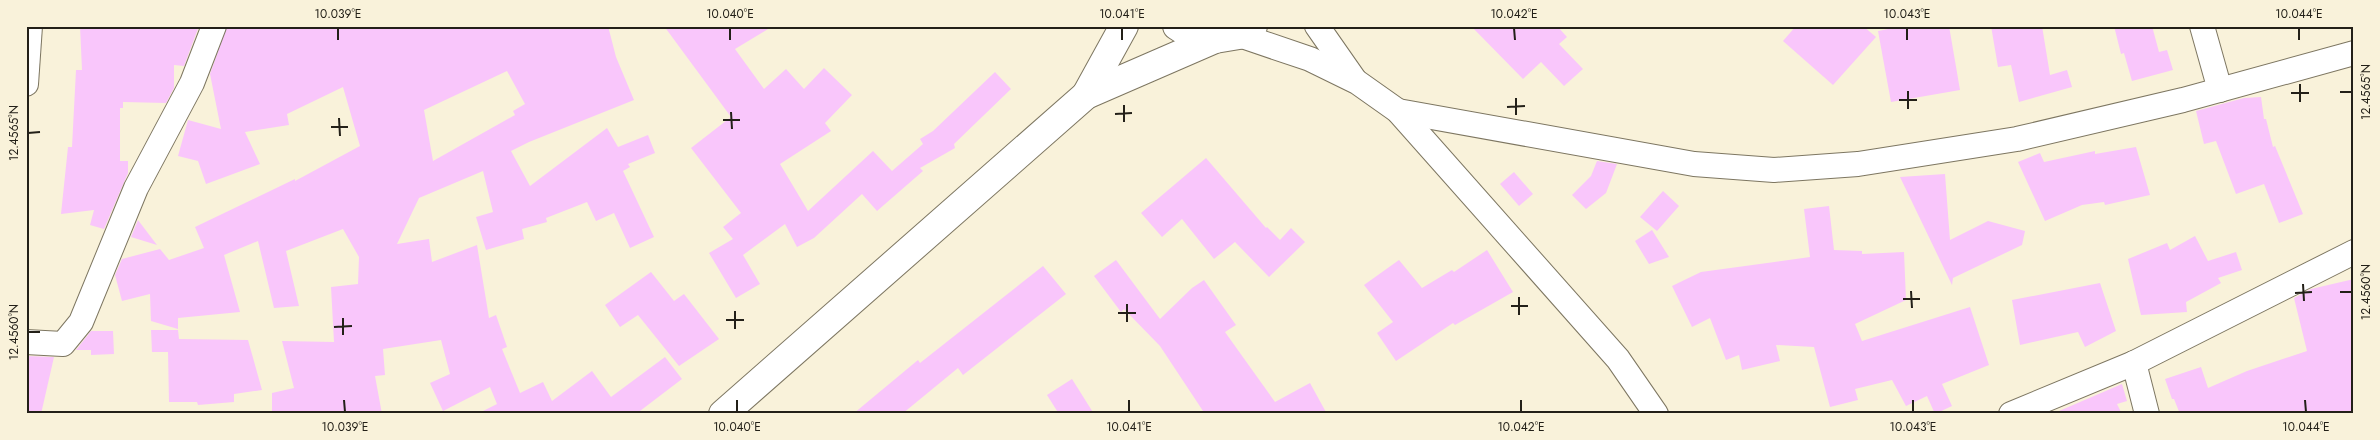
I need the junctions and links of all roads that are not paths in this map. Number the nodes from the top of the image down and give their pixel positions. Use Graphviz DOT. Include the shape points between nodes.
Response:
graph roads {
  1 [pos="30,26"];
  2 [pos="214,26"];
  3 [pos="1124,26"];
  4 [pos="1177,26"];
  5 [pos="1317,26"];
  6 [pos="2202,26"];
  7 [pos="1236,33"];
  8 [pos="2354,53"];
  9 [pos="1356,82"];
  10 [pos="26,84"];
  11 [pos="2220,90"];
  12 [pos="1086,95"];
  13 [pos="1398,111"];
  14 [pos="2354,252"];
  15 [pos="26,342"];
  16 [pos="2134,363"];
  17 [pos="723,414"];
  18 [pos="1656,414"];
  19 [pos="2011,414"];
  20 [pos="2147,414"];
  1 -- 10 [label="street"];
  2 -- 15 [label="street" via="192,83 136,188 80,322 63,344"];
  3 -- 12 [label="main road"];
  4 -- 7 [label="main road" via="1191,35"];
  5 -- 9 [label="street"];
  6 -- 11 [label="street"];
  7 -- 9 [label="street" via="1310,59"];
  7 -- 12 [label="main road"];
  8 -- 11 [label="street"];
  9 -- 13 [label="street"];
  11 -- 13 [label="street" via="2017,139 1858,164 1774,170 1694,164"];
  12 -- 17 [label="main road"];
  13 -- 18 [label="street" via="1618,359"];
  14 -- 16 [label="street"];
  16 -- 19 [label="street"];
  16 -- 20 [label="street"];
}
